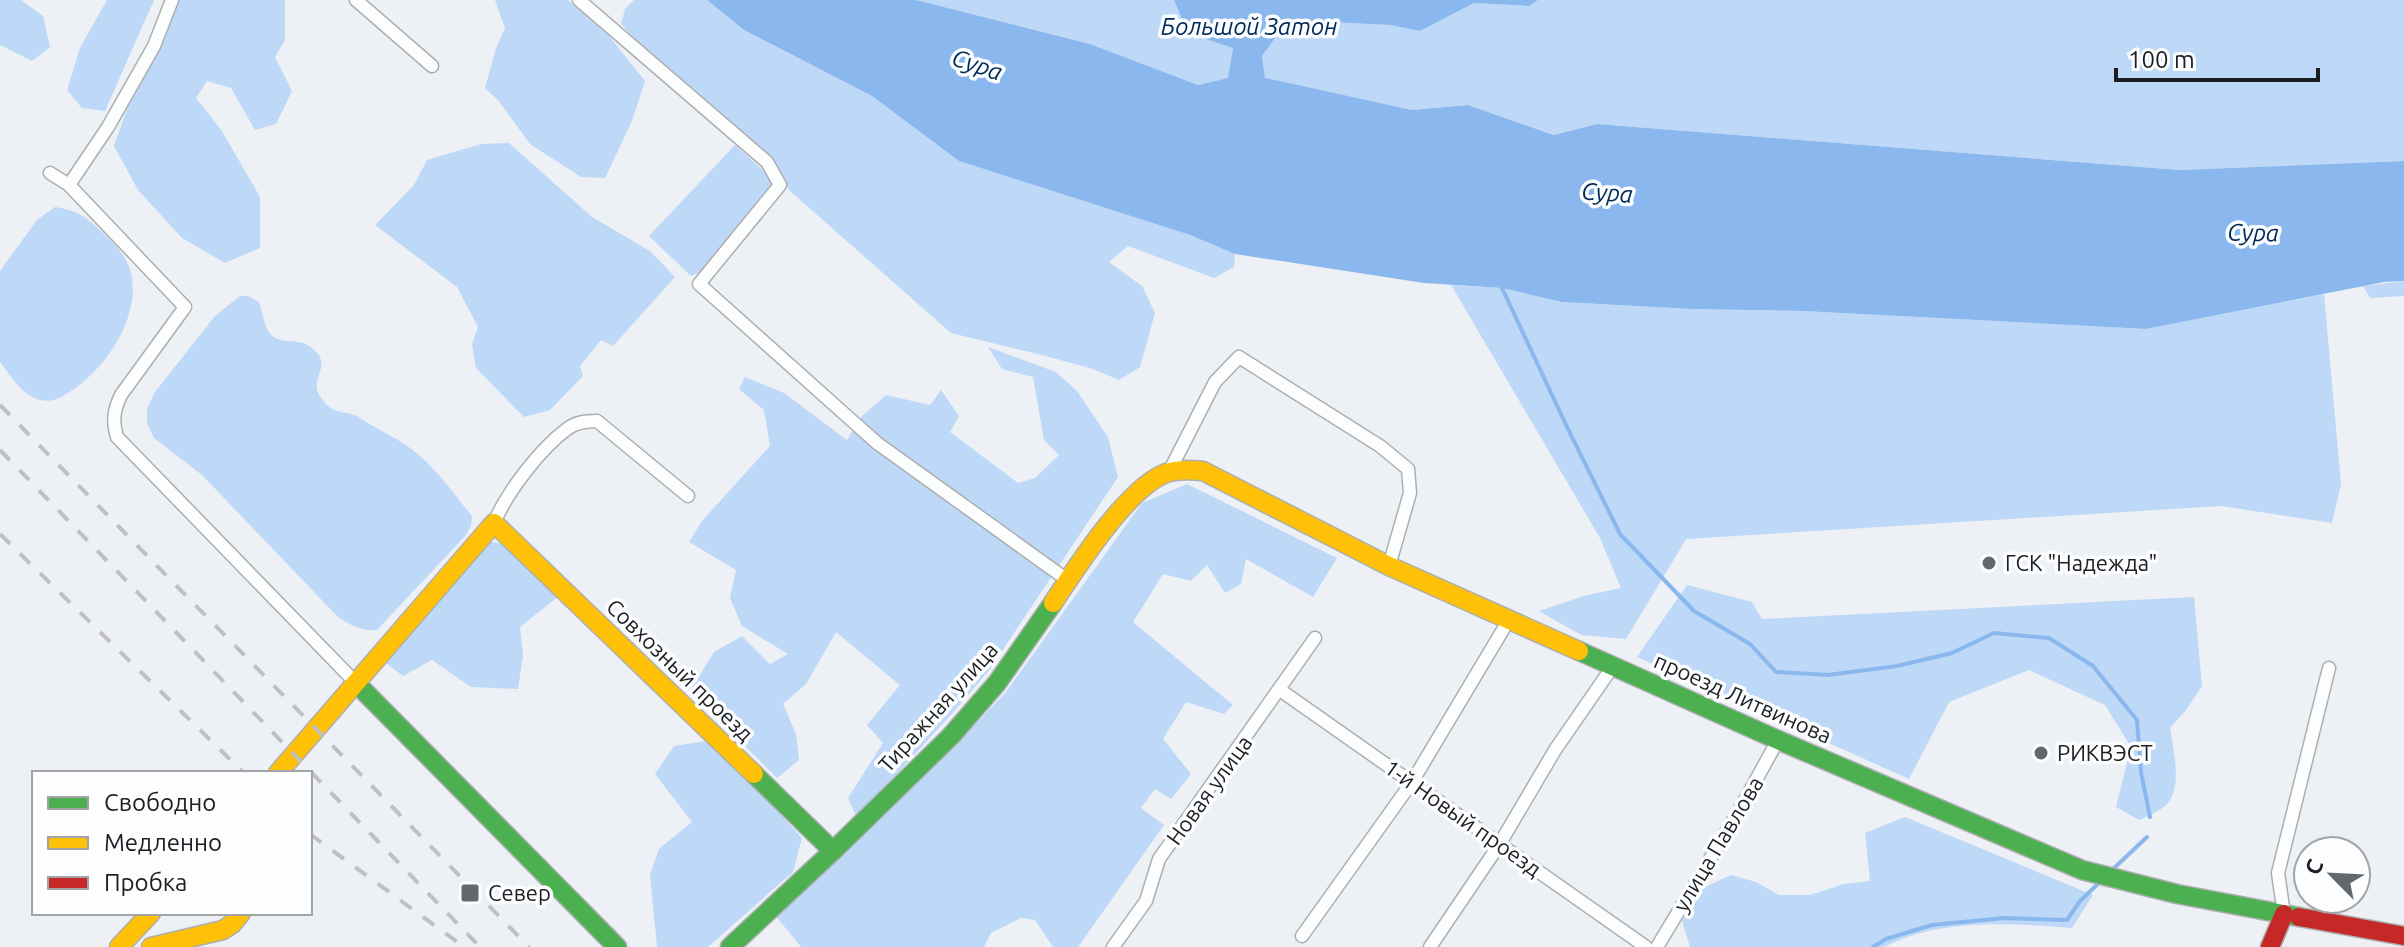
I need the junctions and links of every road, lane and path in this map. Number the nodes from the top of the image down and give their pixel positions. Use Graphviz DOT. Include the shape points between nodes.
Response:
graph roads {
  1 [pos="172,0"];
  2 [pos="356,0"];
  3 [pos="579,0"];
  4 [pos="432,66"];
  5 [pos="50,173"];
  6 [pos="69,185"];
  7 [pos="1170,470"];
  8 [pos="688,496"];
  9 [pos="494,523"];
  10 [pos="1389,566"];
  11 [pos="1066,579"];
  12 [pos="1510,618"];
  13 [pos="1315,638"];
  14 [pos="1613,666"];
  15 [pos="2329,668"];
  16 [pos="356,683"];
  17 [pos="1280,690"];
  18 [pos="1778,740"];
  19 [pos="280,771"];
  20 [pos="1412,782"];
  21 [pos="1499,845"];
  22 [pos="833,851"];
  23 [pos="2284,914"];
  24 [pos="149,915"];
  25 [pos="239,915"];
  26 [pos="1302,936"];
  27 [pos="2404,936"];
  28 [pos="119,947"];
  29 [pos="151,947"];
  30 [pos="617,947"];
  31 [pos="730,947"];
  32 [pos="1113,947"];
  33 [pos="1430,947"];
  34 [pos="1646,947"];
  35 [pos="1657,947"];
  36 [pos="2270,947"];
  1 -- 6 [label="street" via="154,46"];
  2 -- 4 [label="street"];
  3 -- 11 [label="street" via="767,162 780,185 699,284 877,443"];
  5 -- 6 [label="street"];
  6 -- 16 [label="street" via="185,307 121,395 113,423 117,437"];
  7 -- 10 [label="main road, проезд Литвинова" via="1203,471"];
  7 -- 10 [label="street" via="1215,382 1239,357 1408,469 1410,493"];
  7 -- 11 [label="main road, Тиражная улица" via="1127,506"];
  8 -- 9 [label="street" via="597,421 582,421 519,480"];
  9 -- 16 [label="main road"];
  9 -- 22 [label="main road, Совхозный проезд"];
  10 -- 12 [label="main road, проезд Литвинова"];
  11 -- 22 [label="main road, Тиражная улица" via="997,682 925,763"];
  12 -- 14 [label="main road, проезд Литвинова"];
  12 -- 20 [label="street"];
  13 -- 17 [label="street, Новая улица"];
  14 -- 18 [label="main road, проезд Литвинова"];
  14 -- 21 [label="street"];
  15 -- 23 [label="street" via="2278,873"];
  16 -- 19 [label="main road"];
  16 -- 30 [label="main road"];
  17 -- 20 [label="street, 1-й Новый проезд"];
  17 -- 32 [label="street, Новая улица" via="1159,859 1146,901"];
  18 -- 23 [label="main road, проезд Литвинова" via="2082,870"];
  18 -- 35 [label="street, улица Павлова"];
  20 -- 21 [label="street, 1-й Новый проезд"];
  20 -- 26 [label="street"];
  21 -- 33 [label="street"];
  21 -- 34 [label="street, 1-й Новый проезд"];
  22 -- 31 [label="main road, Тиражная улица"];
  23 -- 27 [label="main road, проезд Литвинова"];
  23 -- 36 [label="main road"];
  24 -- 28 [label="main road"];
  25 -- 29 [label="main road" via="223,930"];
}
